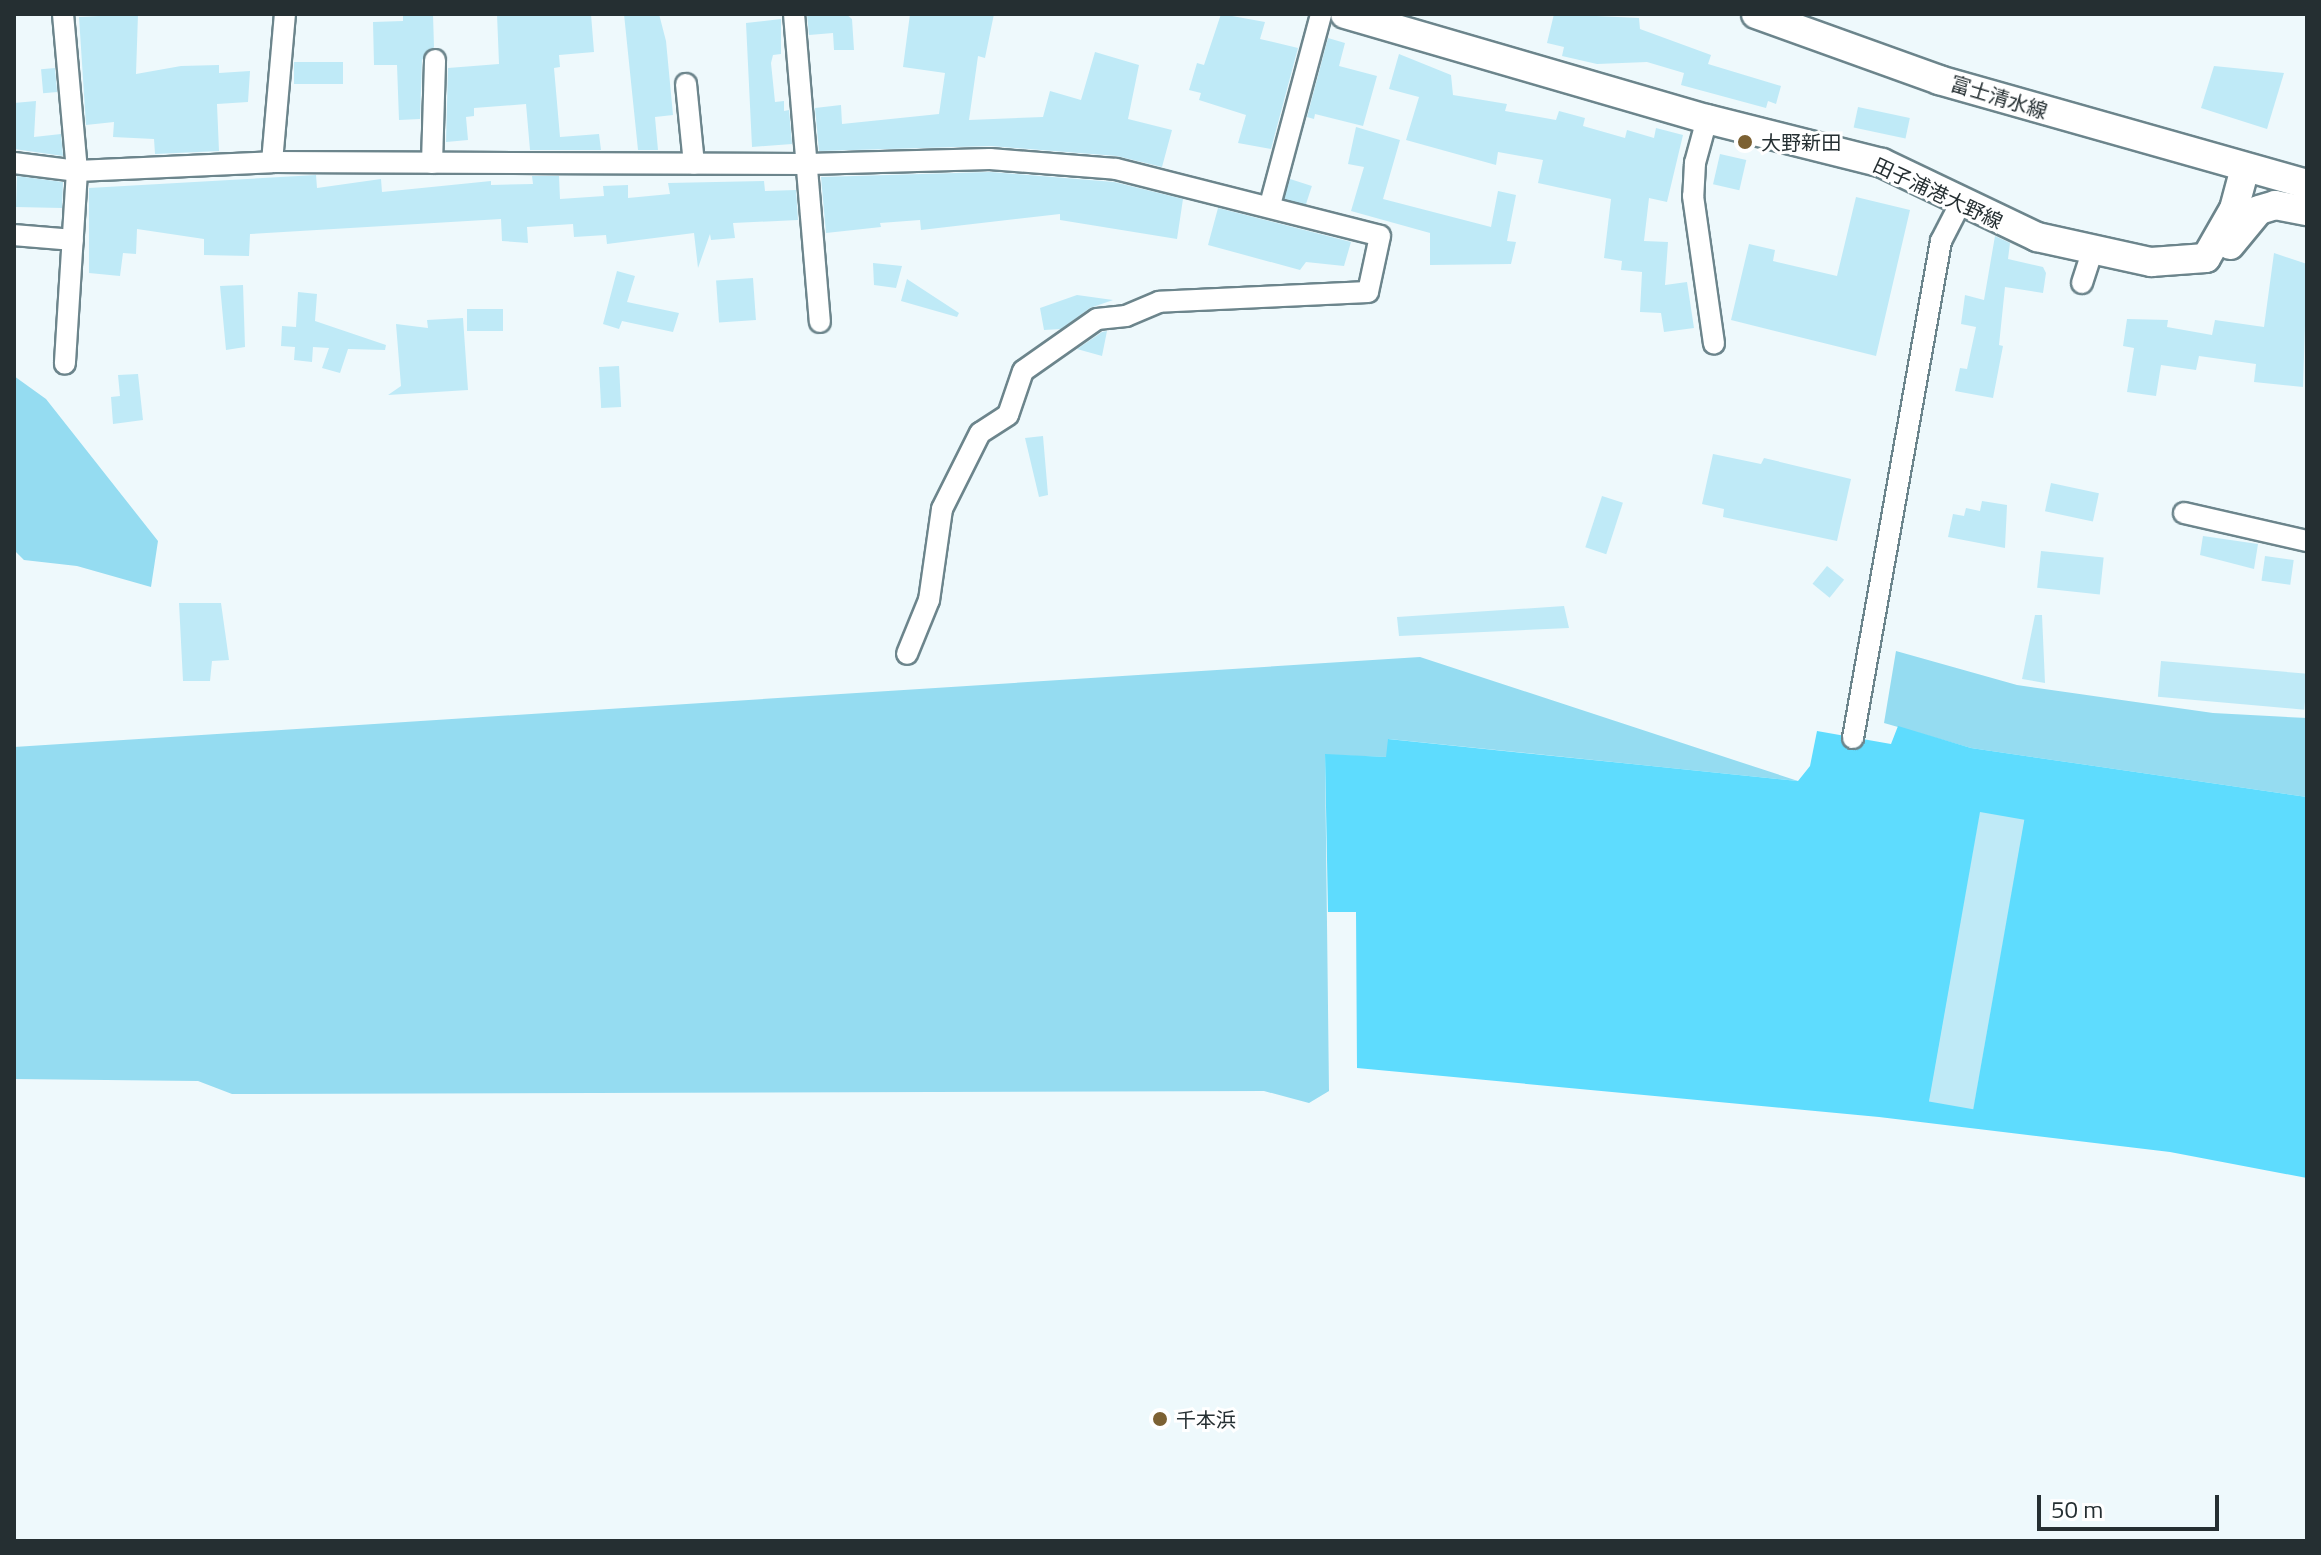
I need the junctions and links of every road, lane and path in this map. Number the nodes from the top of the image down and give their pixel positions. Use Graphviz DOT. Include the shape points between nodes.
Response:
graph roads {
  1 [pos="63,14"];
  2 [pos="285,14"];
  3 [pos="794,14"];
  4 [pos="1321,14"];
  5 [pos="1345,14"];
  6 [pos="1756,14"];
  7 [pos="435,60"];
  8 [pos="686,84"];
  9 [pos="1707,119"];
  10 [pos="272,162"];
  11 [pos="14,163"];
  12 [pos="432,163"];
  13 [pos="694,164"];
  14 [pos="808,164"];
  15 [pos="2245,168"];
  16 [pos="77,171"];
  17 [pos="2307,184"];
  18 [pos="1960,204"];
  19 [pos="1270,205"];
  20 [pos="2307,211"];
  21 [pos="14,235"];
  22 [pos="73,240"];
  23 [pos="2092,252"];
  24 [pos="2206,258"];
  25 [pos="2082,283"];
  26 [pos="820,322"];
  27 [pos="1714,344"];
  28 [pos="65,364"];
  29 [pos="2184,513"];
  30 [pos="2307,541"];
  31 [pos="907,654"];
  32 [pos="1853,738"];
  1 -- 16 [label="street"];
  2 -- 10 [label="street"];
  3 -- 14 [label="street"];
  4 -- 19 [label="street"];
  5 -- 9 [label="main road, 田子浦港大野線"];
  6 -- 15 [label="main road, 富士清水線" via="1939,80"];
  7 -- 12 [label="street"];
  8 -- 13 [label="street"];
  9 -- 18 [label="main road, 田子浦港大野線" via="1882,163"];
  9 -- 27 [label="street" via="1693,196"];
  10 -- 12 [label="street"];
  10 -- 16 [label="street"];
  11 -- 16 [label="street"];
  12 -- 13 [label="street"];
  13 -- 14 [label="street"];
  14 -- 19 [label="street" via="990,159 1116,169"];
  14 -- 26 [label="street"];
  15 -- 17 [label="main road, 富士清水線"];
  15 -- 24 [label="main road" via="2234,209"];
  16 -- 22 [label="street"];
  18 -- 23 [label="main road, 田子浦港大野線" via="2037,237"];
  18 -- 32 [label="street" via="1941,241"];
  19 -- 31 [label="street" via="1380,236 1368,292 1159,302 1126,316 1097,319 1023,371 1008,415 980,433 942,509 929,600"];
  20 -- 24 [label="main road" via="2275,205 2259,210 2224,250"];
  21 -- 22 [label="street"];
  22 -- 28 [label="street"];
  23 -- 24 [label="main road, 田子浦港大野線" via="2175,264"];
  23 -- 25 [label="street"];
  29 -- 30 [label="street"];
}
